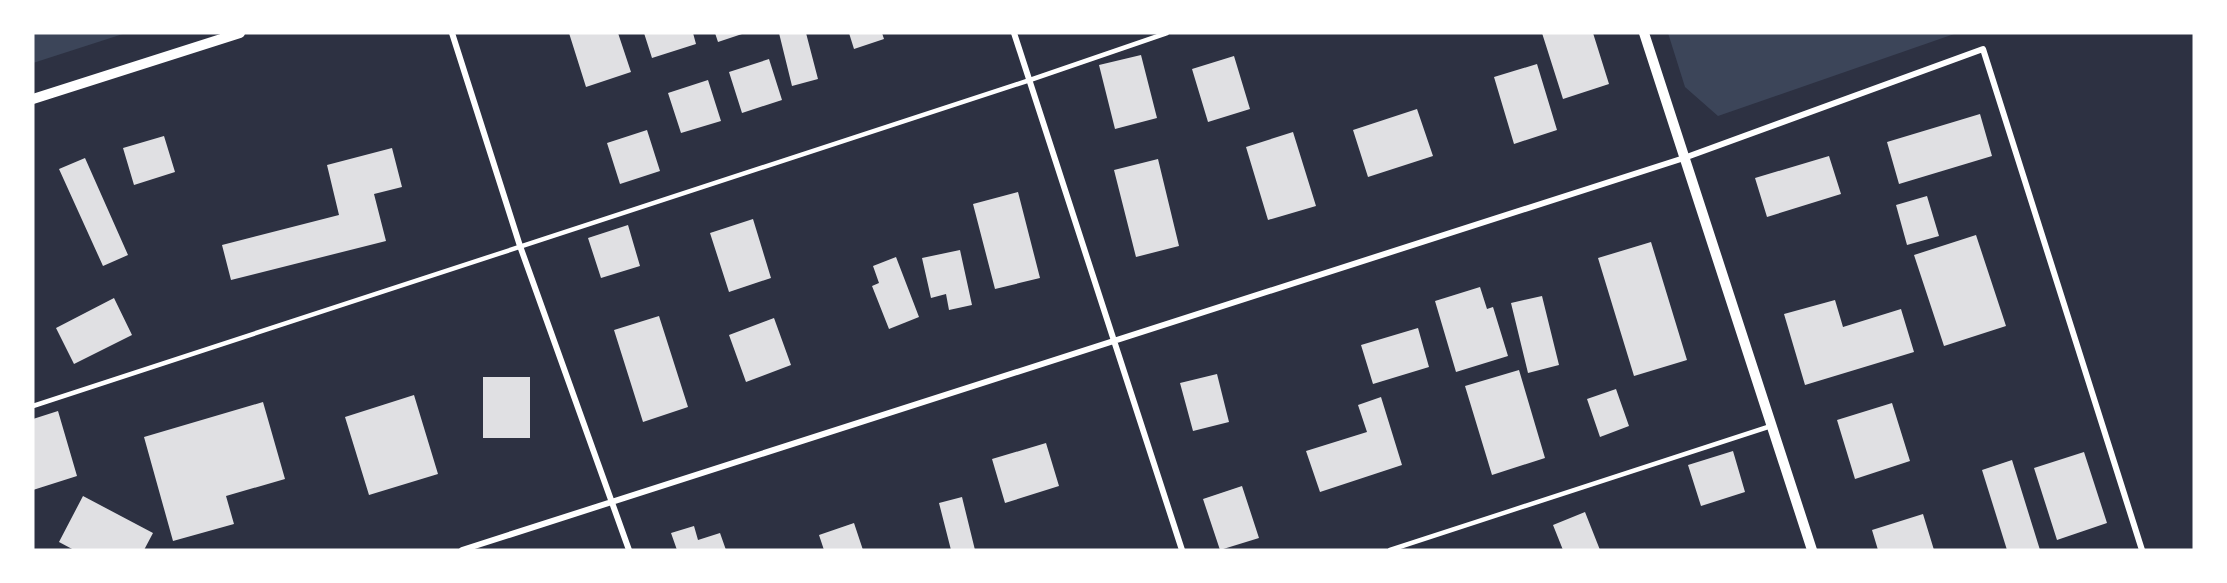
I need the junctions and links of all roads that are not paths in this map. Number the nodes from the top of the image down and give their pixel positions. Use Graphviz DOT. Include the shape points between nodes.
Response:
graph roads {
  1 [pos="240,33"];
  2 [pos="452,33"];
  3 [pos="1014,33"];
  4 [pos="1167,33"];
  5 [pos="1644,33"];
  6 [pos="1030,80"];
  7 [pos="33,99"];
  8 [pos="1684,158"];
  9 [pos="520,246"];
  10 [pos="1114,341"];
  11 [pos="33,406"];
  12 [pos="1771,426"];
  13 [pos="613,502"];
  14 [pos="462,550"];
  15 [pos="629,550"];
  16 [pos="1182,550"];
  17 [pos="1390,550"];
  18 [pos="1812,550"];
  19 [pos="2142,550"];
  1 -- 7 [label="street"];
  2 -- 9 [label="street"];
  3 -- 6 [label="street"];
  4 -- 6 [label="lane"];
  5 -- 8 [label="street"];
  6 -- 9 [label="lane"];
  6 -- 10 [label="street"];
  8 -- 10 [label="street"];
  8 -- 12 [label="street"];
  8 -- 19 [label="street" via="1983,49"];
  9 -- 11 [label="lane"];
  9 -- 13 [label="street"];
  10 -- 13 [label="street"];
  10 -- 16 [label="street"];
  12 -- 17 [label="lane"];
  12 -- 18 [label="street"];
  13 -- 14 [label="street"];
  13 -- 15 [label="street"];
}
